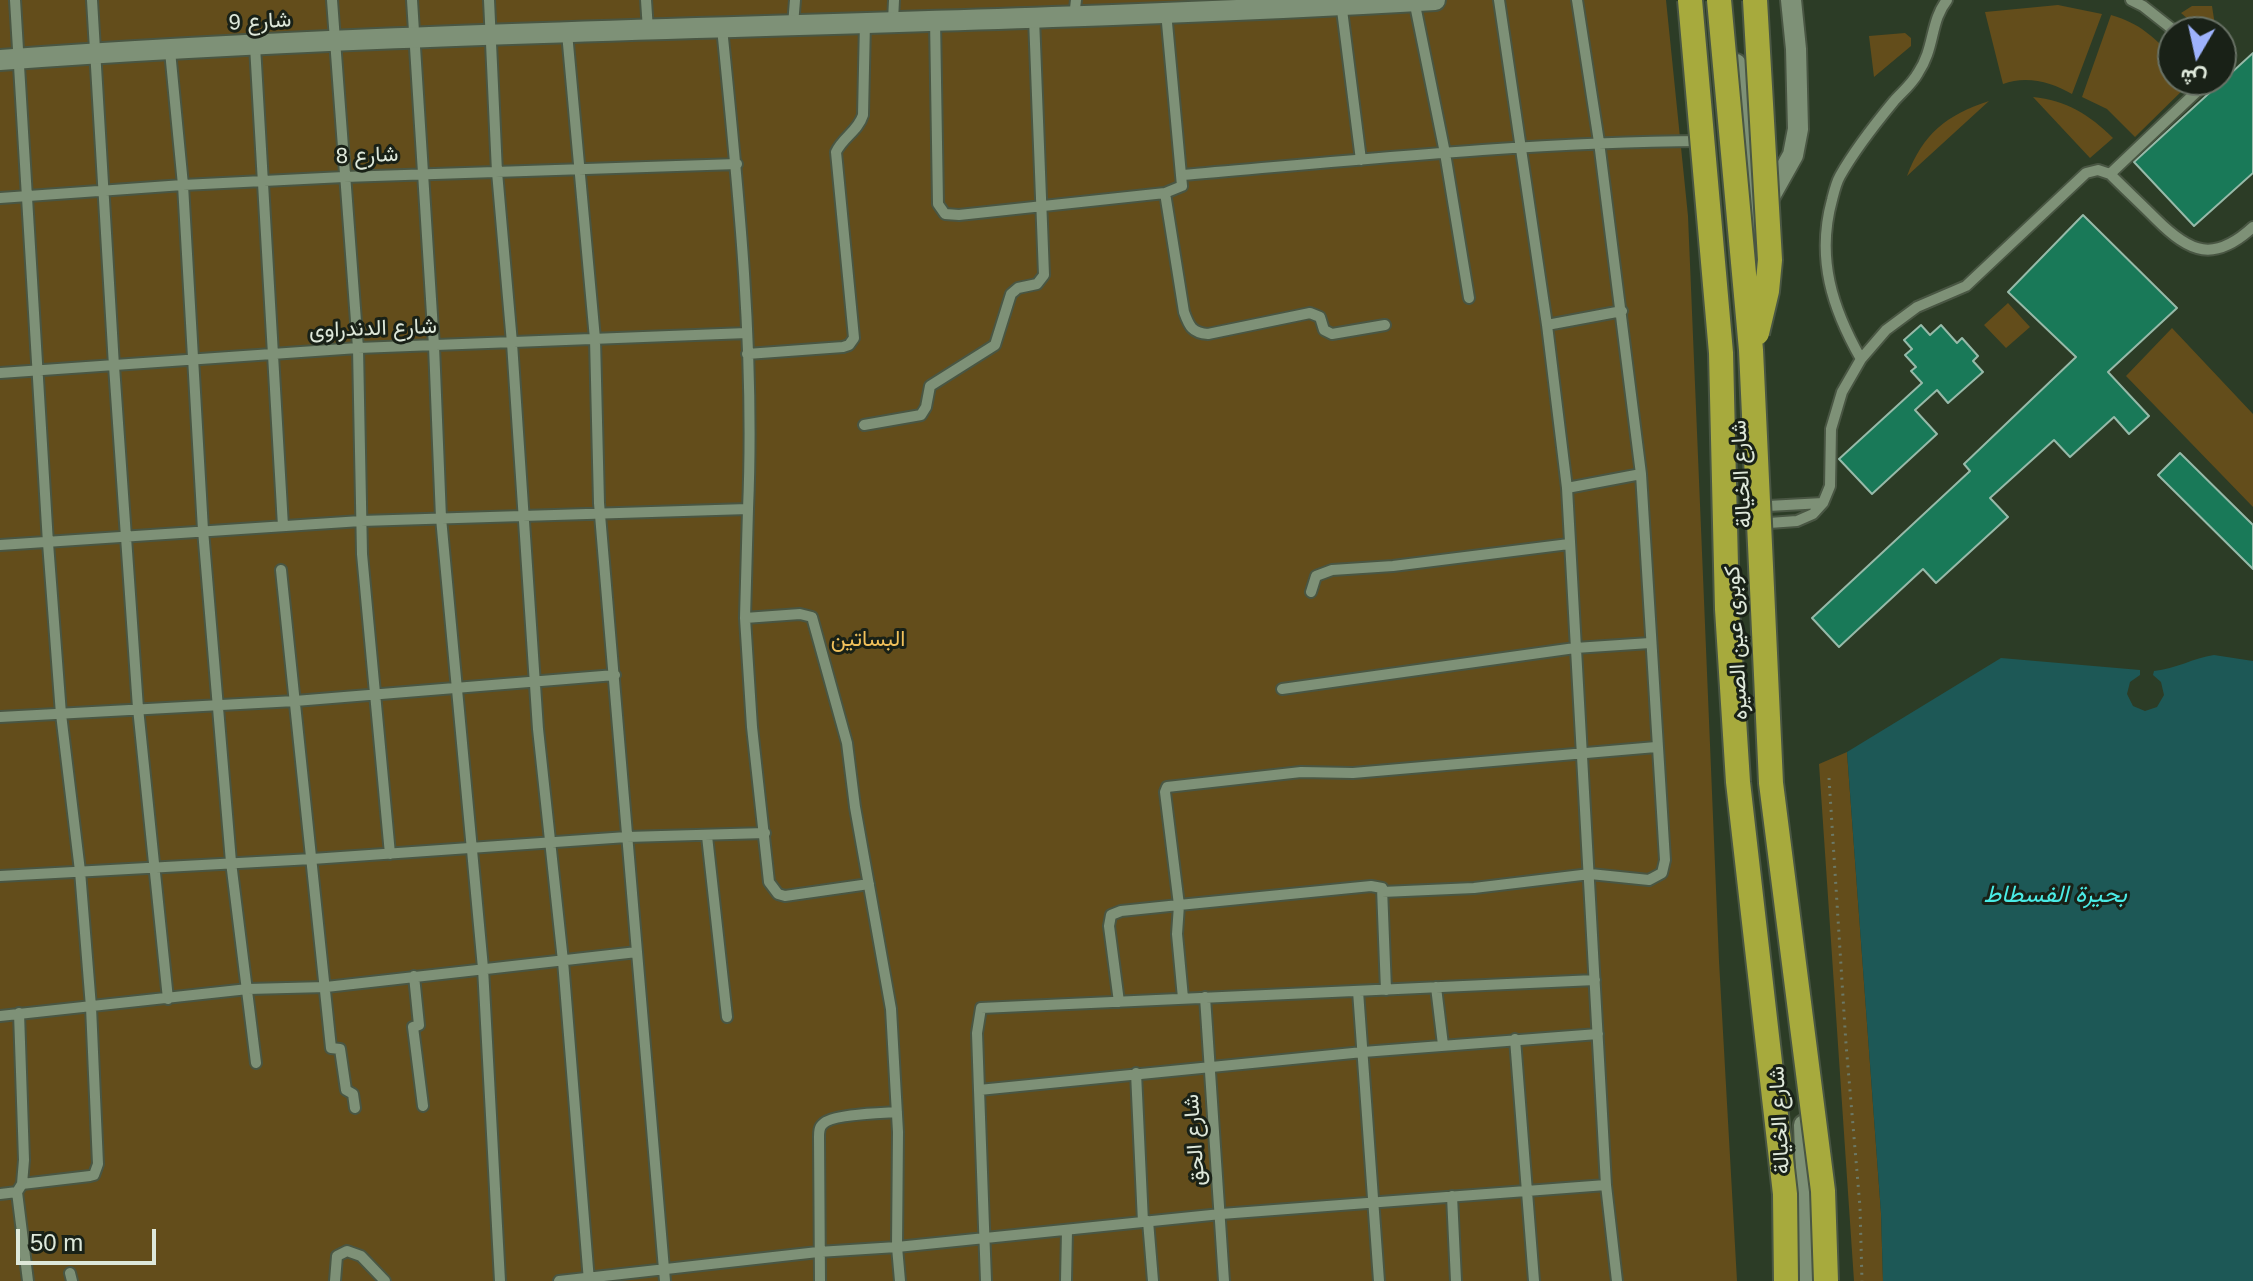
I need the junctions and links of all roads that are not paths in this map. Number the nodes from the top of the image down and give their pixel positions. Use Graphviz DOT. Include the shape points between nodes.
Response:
graph roads {
  1 [pos="15,0"];
  2 [pos="92,0"];
  3 [pos="332,0"];
  4 [pos="412,0"];
  5 [pos="489,0"];
  6 [pos="646,0"];
  7 [pos="795,0"];
  8 [pos="1421,0"];
  9 [pos="1499,0"];
  10 [pos="1577,0"];
  11 [pos="1690,0"];
  12 [pos="1698,0"];
  13 [pos="1719,0"];
  14 [pos="1729,0"];
  15 [pos="1755,0"];
  16 [pos="1791,0"];
  17 [pos="1947,0"];
  18 [pos="2131,0"];
  19 [pos="1342,3"];
  20 [pos="1258,4"];
  21 [pos="1075,9"];
  22 [pos="894,10"];
  23 [pos="1166,12"];
  24 [pos="2157,17"];
  25 [pos="1034,18"];
  26 [pos="935,19"];
  27 [pos="865,22"];
  28 [pos="793,25"];
  29 [pos="722,28"];
  30 [pos="648,31"];
  31 [pos="567,33"];
  32 [pos="490,35"];
  33 [pos="414,38"];
  34 [pos="335,43"];
  35 [pos="255,46"];
  36 [pos="170,51"];
  37 [pos="95,54"];
  38 [pos="9,60"];
  39 [pos="2192,96"];
  40 [pos="1713,141"];
  41 [pos="1599,142"];
  42 [pos="1522,146"];
  43 [pos="1445,153"];
  44 [pos="1361,160"];
  45 [pos="737,164"];
  46 [pos="580,169"];
  47 [pos="497,172"];
  48 [pos="423,174"];
  49 [pos="2110,174"];
  50 [pos="1182,175"];
  51 [pos="344,177"];
  52 [pos="262,182"];
  53 [pos="183,185"];
  54 [pos="104,191"];
  55 [pos="1165,193"];
  56 [pos="28,195"];
  57 [pos="0,198"];
  58 [pos="1043,208"];
  59 [pos="1754,222"];
  60 [pos="2253,227"];
  61 [pos="1469,298"];
  62 [pos="1622,311"];
  63 [pos="1385,325"];
  64 [pos="1547,325"];
  65 [pos="747,333"];
  66 [pos="595,339"];
  67 [pos="512,343"];
  68 [pos="434,346"];
  69 [pos="358,348"];
  70 [pos="1751,350"];
  71 [pos="275,353"];
  72 [pos="747,354"];
  73 [pos="1861,359"];
  74 [pos="192,360"];
  75 [pos="114,366"];
  76 [pos="37,372"];
  77 [pos="0,373"];
  78 [pos="864,425"];
  79 [pos="1641,474"];
  80 [pos="1567,488"];
  81 [pos="1823,503"];
  82 [pos="1733,508"];
  83 [pos="748,509"];
  84 [pos="600,512"];
  85 [pos="522,514"];
  86 [pos="1769,515"];
  87 [pos="441,518"];
  88 [pos="361,521"];
  89 [pos="283,526"];
  90 [pos="203,530"];
  91 [pos="126,537"];
  92 [pos="48,543"];
  93 [pos="1569,544"];
  94 [pos="0,545"];
  95 [pos="281,570"];
  96 [pos="1311,592"];
  97 [pos="745,618"];
  98 [pos="1650,643"];
  99 [pos="1575,648"];
  100 [pos="615,675"];
  101 [pos="535,682"];
  102 [pos="456,687"];
  103 [pos="1282,689"];
  104 [pos="375,694"];
  105 [pos="295,701"];
  106 [pos="218,705"];
  107 [pos="138,708"];
  108 [pos="61,714"];
  109 [pos="0,717"];
  110 [pos="1656,747"];
  111 [pos="1580,753"];
  112 [pos="765,833"];
  113 [pos="707,836"];
  114 [pos="627,837"];
  115 [pos="550,842"];
  116 [pos="470,849"];
  117 [pos="390,854"];
  118 [pos="312,859"];
  119 [pos="231,862"];
  120 [pos="154,866"];
  121 [pos="80,871"];
  122 [pos="1590,874"];
  123 [pos="0,876"];
  124 [pos="869,884"];
  125 [pos="1382,892"];
  126 [pos="1179,905"];
  127 [pos="637,952"];
  128 [pos="563,961"];
  129 [pos="483,968"];
  130 [pos="414,976"];
  131 [pos="1595,980"];
  132 [pos="326,987"];
  133 [pos="1436,987"];
  134 [pos="248,989"];
  135 [pos="1386,990"];
  136 [pos="1358,991"];
  137 [pos="1205,997"];
  138 [pos="1183,998"];
  139 [pos="168,999"];
  140 [pos="1119,1002"];
  141 [pos="91,1007"];
  142 [pos="19,1013"];
  143 [pos="0,1016"];
  144 [pos="727,1017"];
  145 [pos="1598,1034"];
  146 [pos="1515,1039"];
  147 [pos="1443,1045"];
  148 [pos="1363,1052"];
  149 [pos="256,1063"];
  150 [pos="1210,1067"];
  151 [pos="1136,1073"];
  152 [pos="979,1090"];
  153 [pos="423,1106"];
  154 [pos="355,1108"];
  155 [pos="897,1112"];
  156 [pos="1606,1185"];
  157 [pos="20,1188"];
  158 [pos="1525,1191"];
  159 [pos="0,1194"];
  160 [pos="1452,1196"];
  161 [pos="1374,1202"];
  162 [pos="1221,1214"];
  163 [pos="1146,1222"];
  164 [pos="1067,1230"];
  165 [pos="983,1238"];
  166 [pos="897,1247"];
  167 [pos="818,1252"];
  168 [pos="665,1276"];
  169 [pos="589,1279"];
  170 [pos="28,1281"];
  171 [pos="335,1281"];
  172 [pos="385,1281"];
  173 [pos="500,1281"];
  174 [pos="559,1281"];
  175 [pos="820,1281"];
  176 [pos="900,1281"];
  177 [pos="986,1281"];
  178 [pos="1066,1281"];
  179 [pos="1153,1281"];
  180 [pos="1224,1281"];
  181 [pos="1379,1281"];
  182 [pos="1456,1281"];
  183 [pos="1534,1281"];
  184 [pos="1617,1281"];
  185 [pos="1777,1281"];
  186 [pos="1786,1281"];
  187 [pos="1810,1281"];
  188 [pos="1826,1281"];
  1 -- 38 [label="lane"];
  2 -- 37 [label="lane"];
  3 -- 34 [label="lane"];
  4 -- 33 [label="lane"];
  5 -- 32 [label="lane"];
  6 -- 30 [label="lane"];
  7 -- 28 [label="lane"];
  8 -- 19 [label="street, شارع 9"];
  8 -- 43 [label="lane"];
  9 -- 42 [label="lane"];
  10 -- 41 [label="lane"];
  11 -- 186 [label="highway, كوبرى عين الصيره, bridge" via="1721,353 1727,609 1738,782 1785,1194"];
  12 -- 40 [label="street, شارع الخيالة"];
  13 -- 70 [label="highway, كوبرى عين الصيره, bridge"];
  14 -- 59 [label="street, شارع الخيالة"];
  15 -- 70 [label="highway, bridge" via="1770,260"];
  16 -- 59 [label="street" via="1797,142"];
  17 -- 73 [label="lane" via="1938,11 1929,55 1838,179 1828,215 1830,290"];
  18 -- 24 [label="lane"];
  19 -- 20 [label="street, شارع 9"];
  19 -- 44 [label="lane"];
  20 -- 23 [label="street, شارع 9"];
  21 -- 23 [label="street, شارع 9"];
  21 -- 25 [label="street, شارع 9"];
  22 -- 26 [label="street, شارع 9"];
  22 -- 27 [label="street, شارع 9"];
  23 -- 50 [label="lane"];
  25 -- 26 [label="street, شارع 9"];
  25 -- 58 [label="lane"];
  26 -- 58 [label="lane" via="941,210 959,215"];
  27 -- 28 [label="street, شارع 9"];
  27 -- 72 [label="lane" via="863,115 836,152 854,338 843,347"];
  28 -- 29 [label="street, شارع 9"];
  29 -- 30 [label="street, شارع 9"];
  29 -- 45 [label="lane"];
  30 -- 31 [label="street, شارع 9"];
  31 -- 32 [label="street, شارع 9"];
  31 -- 46 [label="lane"];
  32 -- 33 [label="street, شارع 9"];
  32 -- 47 [label="lane"];
  33 -- 34 [label="street, شارع 9"];
  33 -- 48 [label="lane"];
  34 -- 35 [label="street, شارع 9"];
  34 -- 51 [label="lane"];
  35 -- 36 [label="street, شارع 9"];
  35 -- 52 [label="lane"];
  36 -- 37 [label="street, شارع 9"];
  36 -- 53 [label="lane"];
  37 -- 38 [label="street, شارع 9"];
  37 -- 54 [label="lane"];
  38 -- 56 [label="lane"];
  39 -- 49 [label="lane"];
  40 -- 41 [label="lane"];
  40 -- 82 [label="street, شارع الخيالة"];
  41 -- 42 [label="lane"];
  41 -- 62 [label="lane"];
  42 -- 43 [label="lane"];
  42 -- 64 [label="lane"];
  43 -- 44 [label="lane"];
  43 -- 61 [label="lane"];
  44 -- 50 [label="lane"];
  45 -- 46 [label="lane, شارع 8"];
  45 -- 65 [label="lane"];
  46 -- 47 [label="lane, شارع 8"];
  46 -- 66 [label="lane"];
  47 -- 48 [label="lane, شارع 8"];
  47 -- 67 [label="lane"];
  48 -- 51 [label="lane, شارع 8"];
  48 -- 68 [label="lane"];
  49 -- 60 [label="lane" via="2191,248 2227,246"];
  49 -- 73 [label="lane" via="2086,173 1966,286 1917,307 1886,330"];
  50 -- 55 [label="lane" via="1182,186"];
  51 -- 52 [label="lane, شارع 8"];
  51 -- 69 [label="lane"];
  52 -- 53 [label="lane, شارع 8"];
  52 -- 71 [label="lane"];
  53 -- 54 [label="lane, شارع 8"];
  53 -- 74 [label="lane"];
  54 -- 56 [label="lane, شارع 8"];
  54 -- 75 [label="lane"];
  55 -- 58 [label="lane"];
  55 -- 63 [label="lane" via="1184,312 1196,332 1310,313 1320,317 1324,330 1332,334"];
  56 -- 57 [label="lane, شارع 8"];
  56 -- 76 [label="lane"];
  58 -- 78 [label="lane" via="1044,275 1037,284 1011,294 995,345 930,386 921,415"];
  59 -- 86 [label="street, شارع الخيالة"];
  62 -- 64 [label="lane"];
  62 -- 79 [label="lane"];
  64 -- 80 [label="lane"];
  65 -- 66 [label="lane, شارع الدندراوى"];
  65 -- 72 [label="lane"];
  66 -- 67 [label="lane, شارع الدندراوى"];
  66 -- 84 [label="lane"];
  67 -- 68 [label="lane, شارع الدندراوى"];
  67 -- 85 [label="lane"];
  68 -- 69 [label="lane, شارع الدندراوى"];
  68 -- 87 [label="lane"];
  69 -- 71 [label="lane, شارع الدندراوى"];
  69 -- 88 [label="lane"];
  70 -- 188 [label="highway, كوبرى عين الصيره, bridge" via="1771,783 1823,1191"];
  71 -- 74 [label="lane, شارع الدندراوى"];
  71 -- 89 [label="lane"];
  72 -- 83 [label="lane"];
  73 -- 81 [label="lane" via="1842,392 1831,429 1830,486"];
  74 -- 75 [label="lane, شارع الدندراوى"];
  74 -- 90 [label="lane"];
  75 -- 76 [label="lane, شارع الدندراوى"];
  75 -- 91 [label="lane"];
  76 -- 77 [label="lane, شارع الدندراوى"];
  76 -- 92 [label="lane"];
  79 -- 80 [label="lane"];
  79 -- 98 [label="lane"];
  80 -- 93 [label="lane"];
  81 -- 86 [label="lane"];
  81 -- 86 [label="lane" via="1797,521"];
  82 -- 86 [label="street"];
  82 -- 185 [label="street, شارع الخيالة"];
  83 -- 84 [label="lane"];
  83 -- 97 [label="lane"];
  84 -- 85 [label="lane"];
  84 -- 100 [label="lane"];
  85 -- 87 [label="lane"];
  85 -- 101 [label="lane"];
  86 -- 187 [label="street, شارع الخيالة"];
  87 -- 88 [label="lane"];
  87 -- 102 [label="lane"];
  88 -- 89 [label="lane"];
  88 -- 104 [label="lane"];
  89 -- 90 [label="lane"];
  90 -- 91 [label="lane"];
  90 -- 106 [label="lane"];
  91 -- 92 [label="lane"];
  91 -- 107 [label="lane"];
  92 -- 94 [label="lane"];
  92 -- 108 [label="lane"];
  93 -- 96 [label="lane" via="1332,570 1316,576"];
  93 -- 99 [label="lane"];
  95 -- 105 [label="lane"];
  97 -- 112 [label="lane"];
  97 -- 124 [label="lane" via="800,614 815,620 847,743"];
  98 -- 99 [label="lane"];
  98 -- 110 [label="lane"];
  99 -- 103 [label="lane"];
  99 -- 111 [label="lane"];
  100 -- 101 [label="lane"];
  100 -- 114 [label="lane"];
  101 -- 102 [label="lane"];
  101 -- 115 [label="lane"];
  102 -- 104 [label="lane"];
  102 -- 116 [label="lane"];
  104 -- 105 [label="lane"];
  104 -- 117 [label="lane"];
  105 -- 106 [label="lane"];
  105 -- 118 [label="lane"];
  106 -- 107 [label="lane"];
  106 -- 119 [label="lane"];
  107 -- 108 [label="lane"];
  107 -- 120 [label="lane"];
  108 -- 109 [label="lane"];
  108 -- 121 [label="lane"];
  110 -- 111 [label="lane"];
  110 -- 122 [label="lane" via="1662,873 1649,880"];
  111 -- 122 [label="lane"];
  111 -- 126 [label="lane" via="1167,787"];
  112 -- 113 [label="lane"];
  112 -- 124 [label="lane" via="769,882 778,894"];
  113 -- 114 [label="lane"];
  113 -- 144 [label="lane"];
  114 -- 115 [label="lane"];
  114 -- 127 [label="lane"];
  115 -- 116 [label="lane"];
  115 -- 128 [label="lane"];
  116 -- 117 [label="lane"];
  116 -- 129 [label="lane"];
  117 -- 118 [label="lane"];
  118 -- 119 [label="lane"];
  118 -- 132 [label="lane"];
  119 -- 120 [label="lane"];
  119 -- 134 [label="lane"];
  120 -- 121 [label="lane"];
  120 -- 139 [label="lane"];
  121 -- 123 [label="lane"];
  121 -- 141 [label="lane"];
  122 -- 125 [label="lane"];
  122 -- 131 [label="lane"];
  124 -- 155 [label="lane" via="891,1009"];
  125 -- 126 [label="lane" via="1371,886"];
  125 -- 135 [label="lane"];
  126 -- 138 [label="lane"];
  126 -- 140 [label="lane" via="1111,915"];
  127 -- 128 [label="lane"];
  127 -- 168 [label="lane"];
  128 -- 129 [label="lane"];
  128 -- 169 [label="lane"];
  129 -- 130 [label="lane"];
  129 -- 173 [label="lane"];
  130 -- 132 [label="lane"];
  130 -- 153 [label="lane" via="419,1025 413,1027"];
  131 -- 133 [label="lane"];
  131 -- 145 [label="lane"];
  132 -- 134 [label="lane"];
  132 -- 154 [label="lane" via="331,1048 340,1049 346,1090 353,1094"];
  133 -- 135 [label="lane"];
  133 -- 147 [label="lane"];
  134 -- 139 [label="lane"];
  134 -- 149 [label="lane"];
  135 -- 136 [label="lane"];
  136 -- 137 [label="lane"];
  136 -- 148 [label="lane"];
  137 -- 138 [label="lane"];
  137 -- 150 [label="lane, شارع الحق"];
  138 -- 140 [label="lane"];
  139 -- 141 [label="lane"];
  140 -- 152 [label="lane" via="981,1008"];
  141 -- 142 [label="lane"];
  141 -- 157 [label="lane" via="96,1171"];
  142 -- 143 [label="lane"];
  142 -- 157 [label="lane" via="24,1160"];
  145 -- 146 [label="lane"];
  145 -- 156 [label="lane"];
  146 -- 147 [label="lane"];
  146 -- 158 [label="lane"];
  147 -- 148 [label="lane"];
  148 -- 150 [label="lane"];
  148 -- 161 [label="lane"];
  150 -- 151 [label="lane"];
  150 -- 162 [label="lane, شارع الحق"];
  151 -- 152 [label="lane"];
  151 -- 163 [label="lane"];
  152 -- 165 [label="lane"];
  155 -- 166 [label="lane"];
  155 -- 167 [label="lane" via="830,1119 821,1126"];
  156 -- 158 [label="lane"];
  156 -- 184 [label="lane"];
  157 -- 159 [label="lane"];
  157 -- 170 [label="lane"];
  158 -- 160 [label="lane"];
  158 -- 183 [label="lane"];
  160 -- 161 [label="lane"];
  160 -- 182 [label="lane"];
  161 -- 162 [label="lane"];
  161 -- 181 [label="lane"];
  162 -- 163 [label="lane"];
  162 -- 180 [label="lane, شارع الحق"];
  163 -- 164 [label="lane"];
  163 -- 179 [label="lane"];
  164 -- 165 [label="lane"];
  164 -- 178 [label="lane"];
  165 -- 166 [label="lane"];
  165 -- 177 [label="lane"];
  166 -- 167 [label="lane"];
  166 -- 176 [label="lane"];
  167 -- 168 [label="lane"];
  167 -- 175 [label="lane"];
  168 -- 169 [label="lane"];
  169 -- 174 [label="lane"];
  171 -- 172 [label="lane" via="337,1256 343,1251 361,1256"];
}
